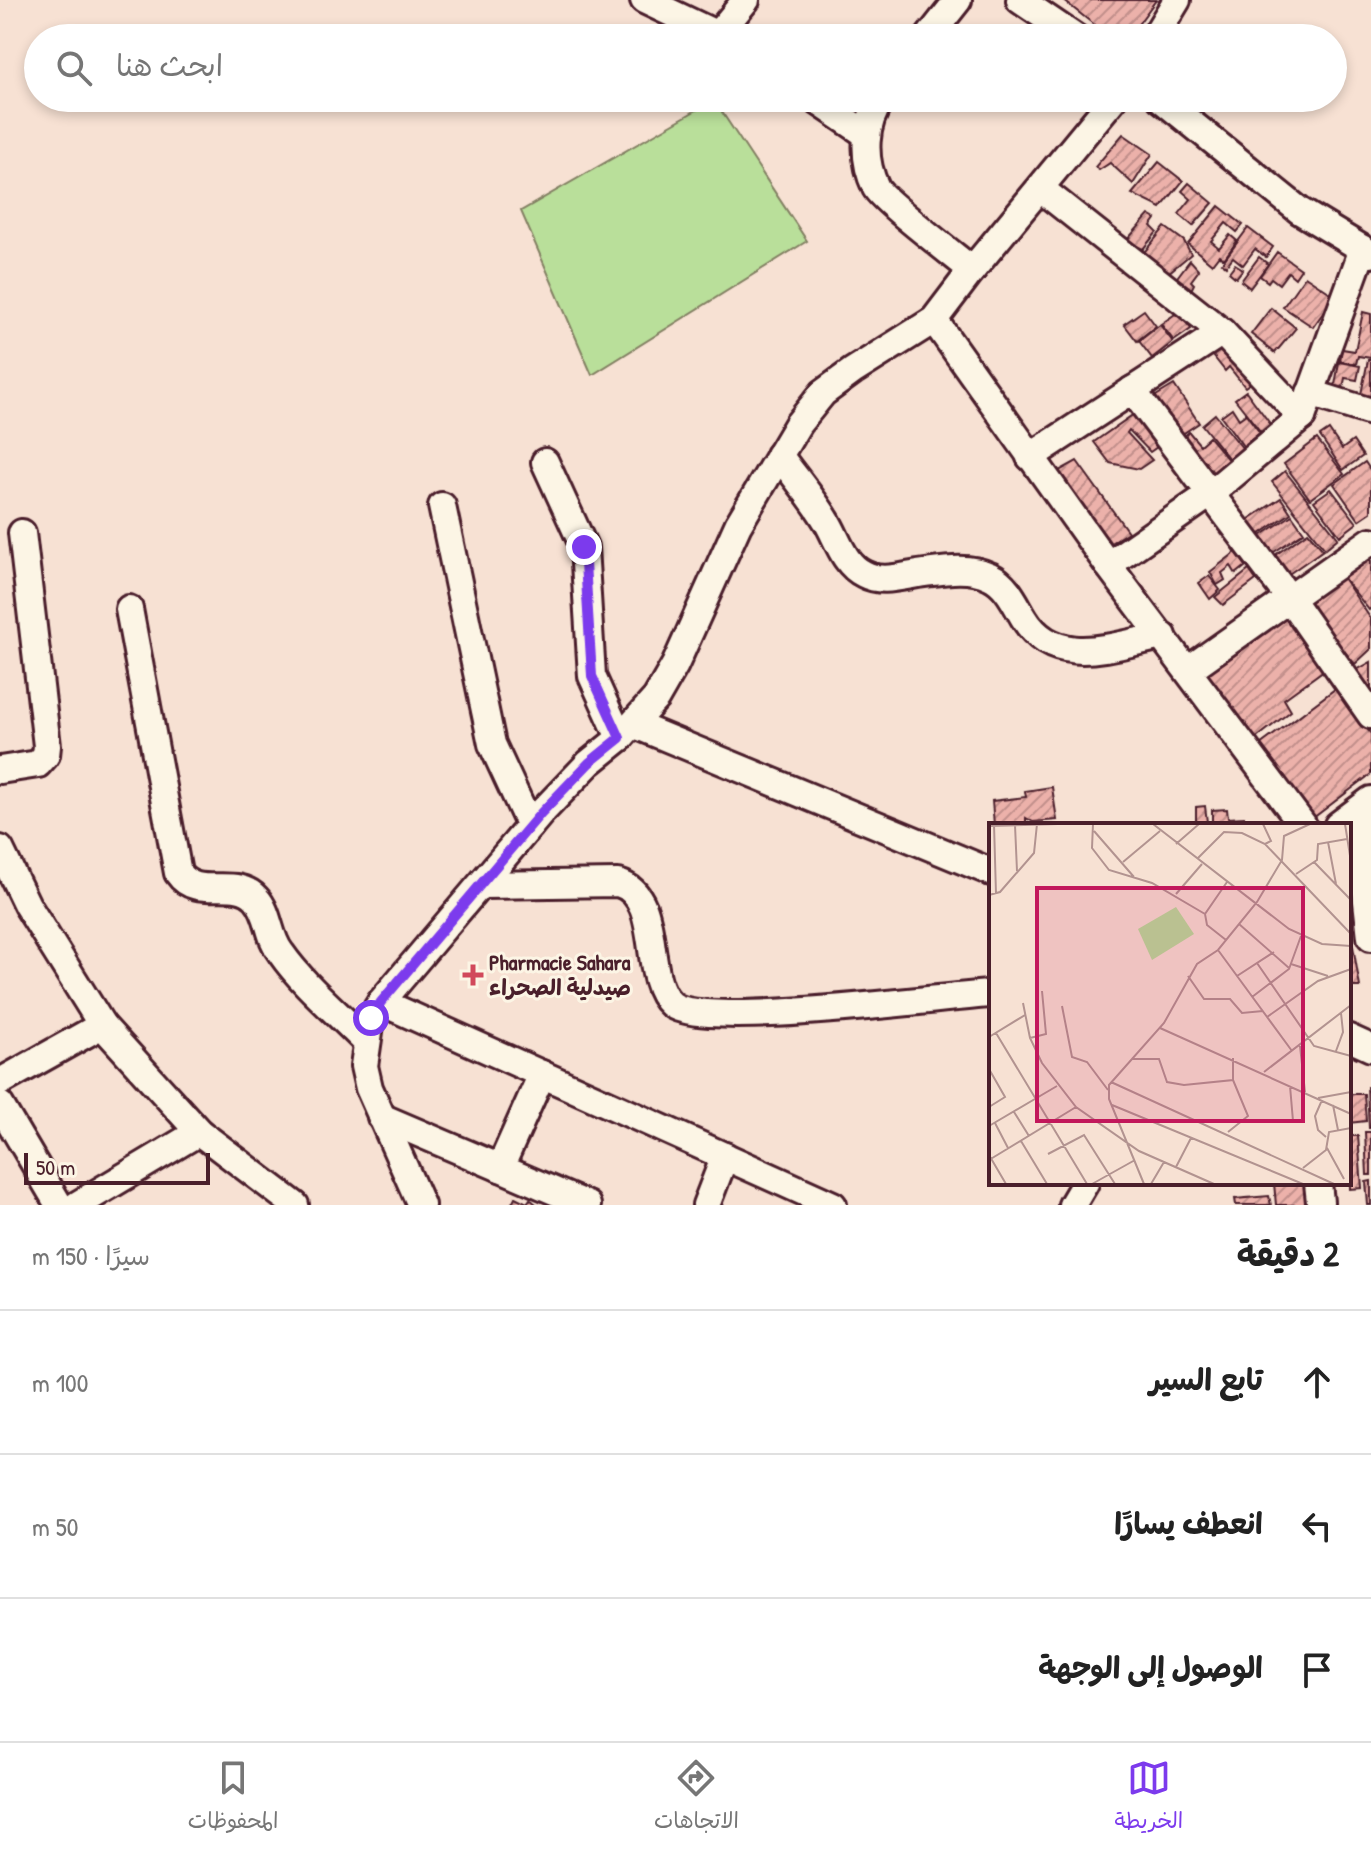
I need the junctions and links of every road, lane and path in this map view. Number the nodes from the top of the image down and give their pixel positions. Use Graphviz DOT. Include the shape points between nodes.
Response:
graph roads {
  1 [pos="644,0"];
  2 [pos="746,0"];
  3 [pos="958,0"];
  4 [pos="1020,0"];
  5 [pos="1177,0"];
  6 [pos="695,24"];
  7 [pos="729,24"];
  8 [pos="939,24"];
  9 [pos="1055,24"];
  10 [pos="1162,24"];
  11 [pos="834,112"];
  12 [pos="873,112"];
  13 [pos="1103,112"];
  14 [pos="1177,112"];
  15 [pos="866,134"];
  16 [pos="1041,189"];
  17 [pos="1367,252"];
  18 [pos="972,270"];
  19 [pos="934,320"];
  20 [pos="1222,332"];
  21 [pos="1132,390"];
  22 [pos="1306,405"];
  23 [pos="1371,412"];
  24 [pos="779,455"];
  25 [pos="1030,457"];
  26 [pos="545,462"];
  27 [pos="1210,494"];
  28 [pos="442,506"];
  29 [pos="22,533"];
  30 [pos="1371,541"];
  31 [pos="1108,565"];
  32 [pos="1290,599"];
  33 [pos="129,609"];
  34 [pos="1163,636"];
  35 [pos="1188,670"];
  36 [pos="1371,715"];
  37 [pos="627,731"];
  38 [pos="0,770"];
  39 [pos="1355,812"];
  40 [pos="1302,823"];
  41 [pos="530,826"];
  42 [pos="0,849"];
  43 [pos="989,871"];
  44 [pos="482,885"];
  45 [pos="1371,937"];
  46 [pos="989,994"];
  47 [pos="381,1002"];
  48 [pos="102,1025"];
  49 [pos="1351,1039"];
  50 [pos="366,1042"];
  51 [pos="1371,1048"];
  52 [pos="542,1074"];
  53 [pos="0,1082"];
  54 [pos="0,1105"];
  55 [pos="381,1117"];
  56 [pos="199,1132"];
  57 [pos="725,1156"];
  58 [pos="500,1168"];
  59 [pos="1084,1185"];
  60 [pos="59,1205"];
  61 [pos="77,1205"];
  62 [pos="295,1205"];
  63 [pos="421,1205"];
  64 [pos="587,1205"];
  65 [pos="706,1205"];
  66 [pos="833,1205"];
  67 [pos="1072,1205"];
  1 -- 6 [label="street"];
  2 -- 7 [label="street"];
  3 -- 8 [label="street"];
  4 -- 9 [label="street"];
  5 -- 10 [label="street"];
  11 -- 15 [label="street"];
  12 -- 15 [label="street"];
  13 -- 16 [label="street"];
  14 -- 17 [label="street" via="1300,211"];
  15 -- 18 [label="street" via="877,190"];
  16 -- 18 [label="street"];
  16 -- 20 [label="street"];
  17 -- 22 [label="street"];
  18 -- 19 [label="street"];
  19 -- 24 [label="street" via="823,393"];
  19 -- 25 [label="street"];
  20 -- 21 [label="street"];
  20 -- 22 [label="street"];
  21 -- 25 [label="street"];
  21 -- 27 [label="street"];
  22 -- 23 [label="street"];
  22 -- 27 [label="street"];
  24 -- 34 [label="street" via="861,573 879,580 948,570 993,576 1037,636 1056,648 1079,651"];
  24 -- 37 [label="street" via="738,525 675,665 656,698"];
  25 -- 31 [label="street"];
  26 -- 37 [label="street" via="584,547 592,676"];
  27 -- 31 [label="street"];
  27 -- 32 [label="street"];
  28 -- 41 [label="street" via="492,744"];
  29 -- 38 [label="street" via="47,746 38,764"];
  30 -- 32 [label="street"];
  31 -- 34 [label="street"];
  32 -- 35 [label="street"];
  32 -- 36 [label="street"];
  33 -- 50 [label="street" via="178,873 191,885 243,890 256,898 279,951"];
  34 -- 35 [label="street"];
  35 -- 40 [label="street"];
  37 -- 41 [label="street"];
  37 -- 43 [label="street"];
  39 -- 45 [label="street"];
  41 -- 44 [label="street"];
  42 -- 48 [label="street" via="27,905"];
  44 -- 46 [label="street" via="629,886 641,900 663,994 678,1009 757,1016"];
  44 -- 47 [label="street"];
  47 -- 50 [label="street"];
  47 -- 52 [label="street"];
  48 -- 53 [label="street"];
  48 -- 56 [label="street"];
  49 -- 51 [label="street"];
  50 -- 55 [label="street" via="364,1066"];
  52 -- 57 [label="street"];
  52 -- 58 [label="street"];
  54 -- 60 [label="street"];
  55 -- 58 [label="street"];
  55 -- 63 [label="street"];
  56 -- 61 [label="street"];
  56 -- 62 [label="street"];
  57 -- 65 [label="street"];
  57 -- 66 [label="street"];
  58 -- 64 [label="street"];
  59 -- 67 [label="street"];
}
